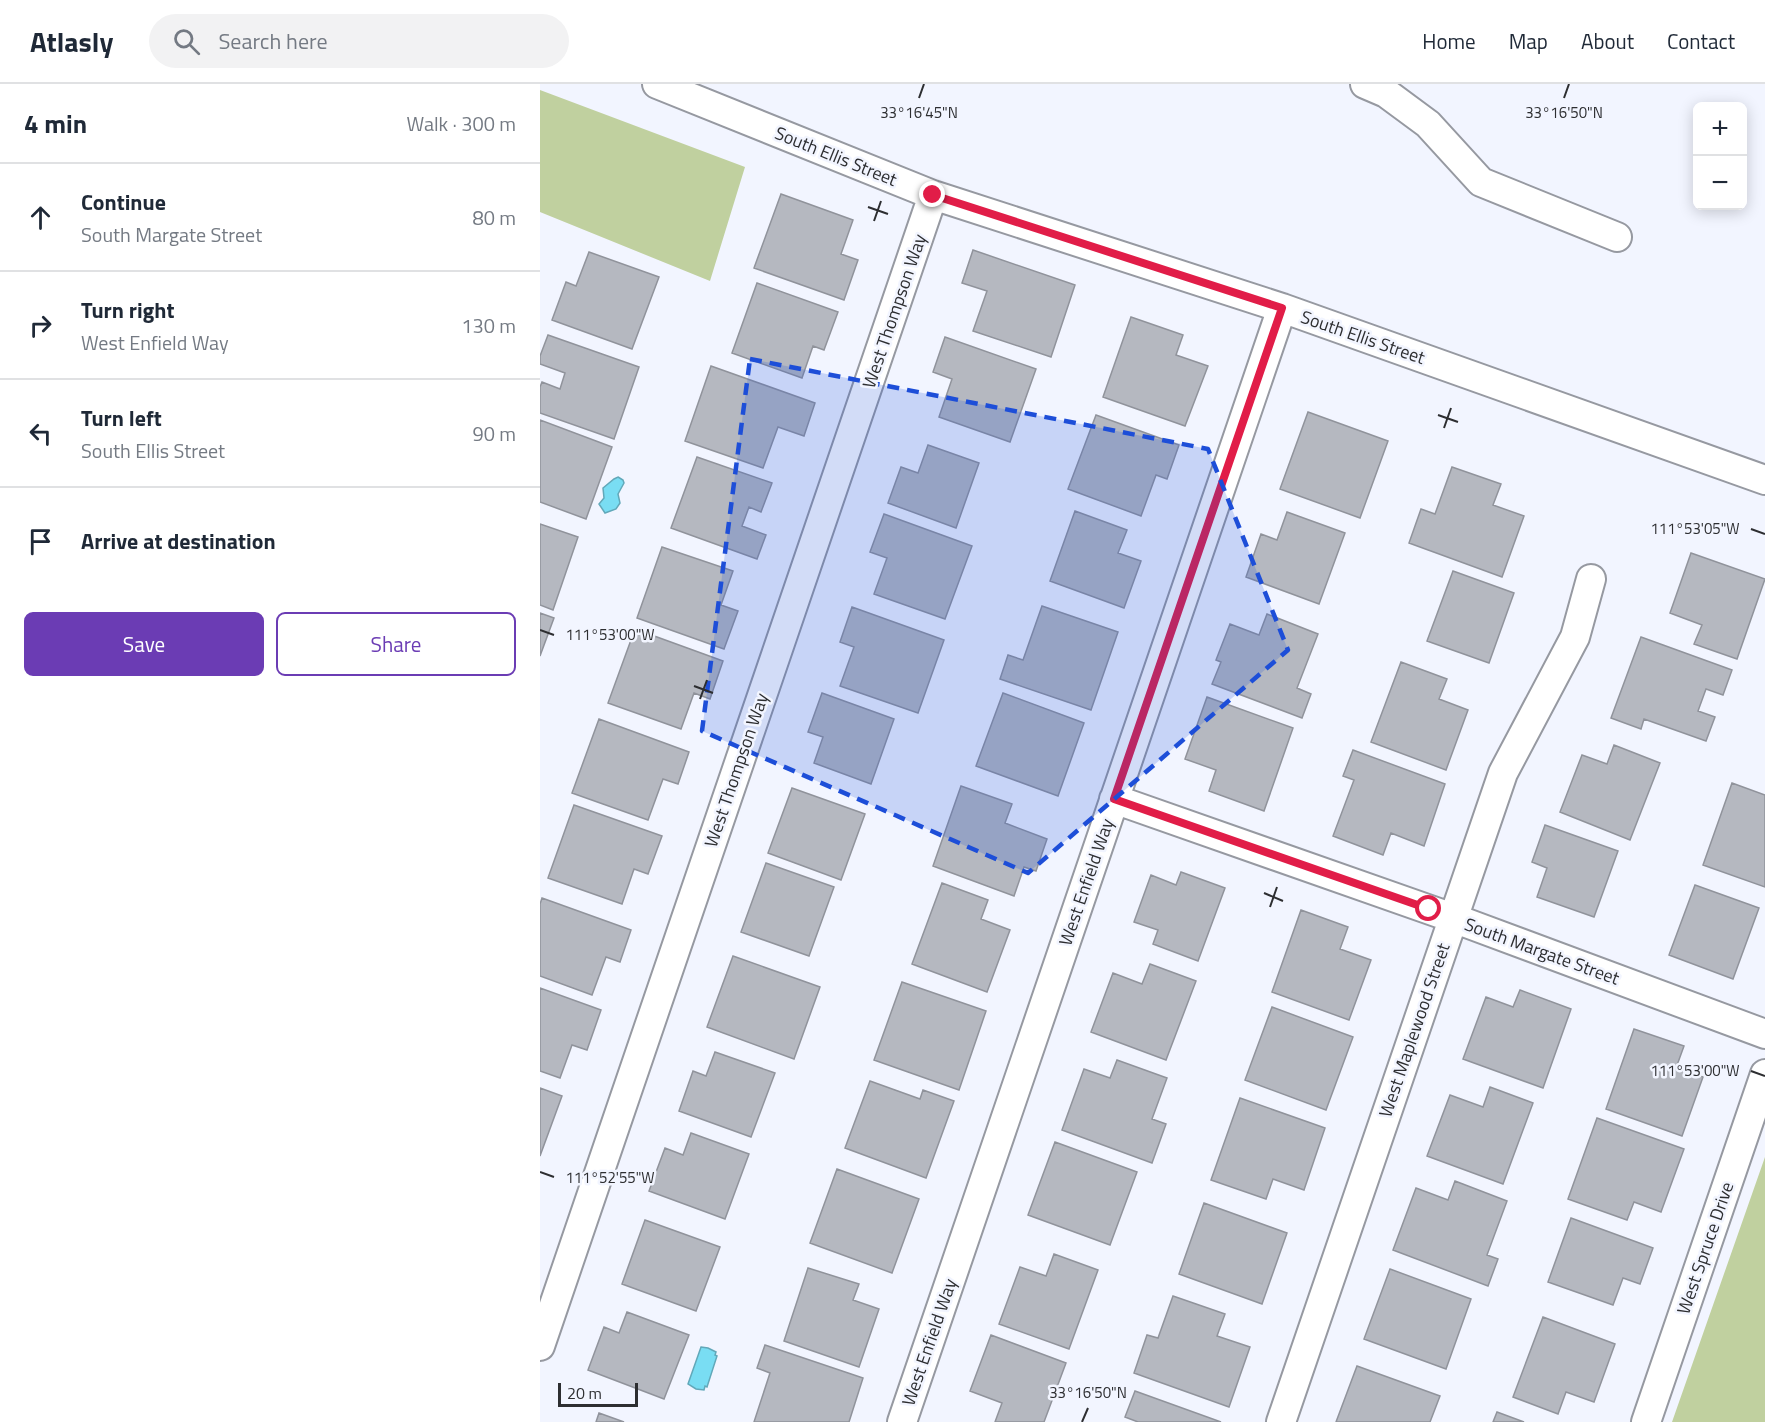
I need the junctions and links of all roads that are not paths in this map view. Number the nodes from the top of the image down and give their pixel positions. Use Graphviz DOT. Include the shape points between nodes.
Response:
graph roads {
  1 [pos="657,84"];
  2 [pos="1365,84"];
  3 [pos="933,195"];
  4 [pos="1617,237"];
  5 [pos="1282,308"];
  6 [pos="1765,480"];
  7 [pos="1591,579"];
  8 [pos="1114,799"];
  9 [pos="1453,918"];
  10 [pos="1765,1034"];
  11 [pos="1765,1074"];
  12 [pos="540,1346"];
  13 [pos="902,1422"];
  14 [pos="1281,1422"];
  15 [pos="1646,1422"];
  1 -- 3 [label="street, South Ellis Street"];
  2 -- 4 [label="street" via="1386,93 1428,123 1481,182"];
  3 -- 5 [label="street, South Ellis Street"];
  3 -- 12 [label="street, West Thompson Way"];
  5 -- 6 [label="street, South Ellis Street"];
  5 -- 8 [label="street, West Enfield Way"];
  7 -- 9 [label="street, West Maplewood Street" via="1575,637 1503,773"];
  8 -- 9 [label="street, South Margate Street"];
  8 -- 13 [label="street, West Enfield Way"];
  9 -- 10 [label="street, South Margate Street"];
  9 -- 14 [label="street, West Maplewood Street"];
  11 -- 15 [label="street, West Spruce Drive"];
}
